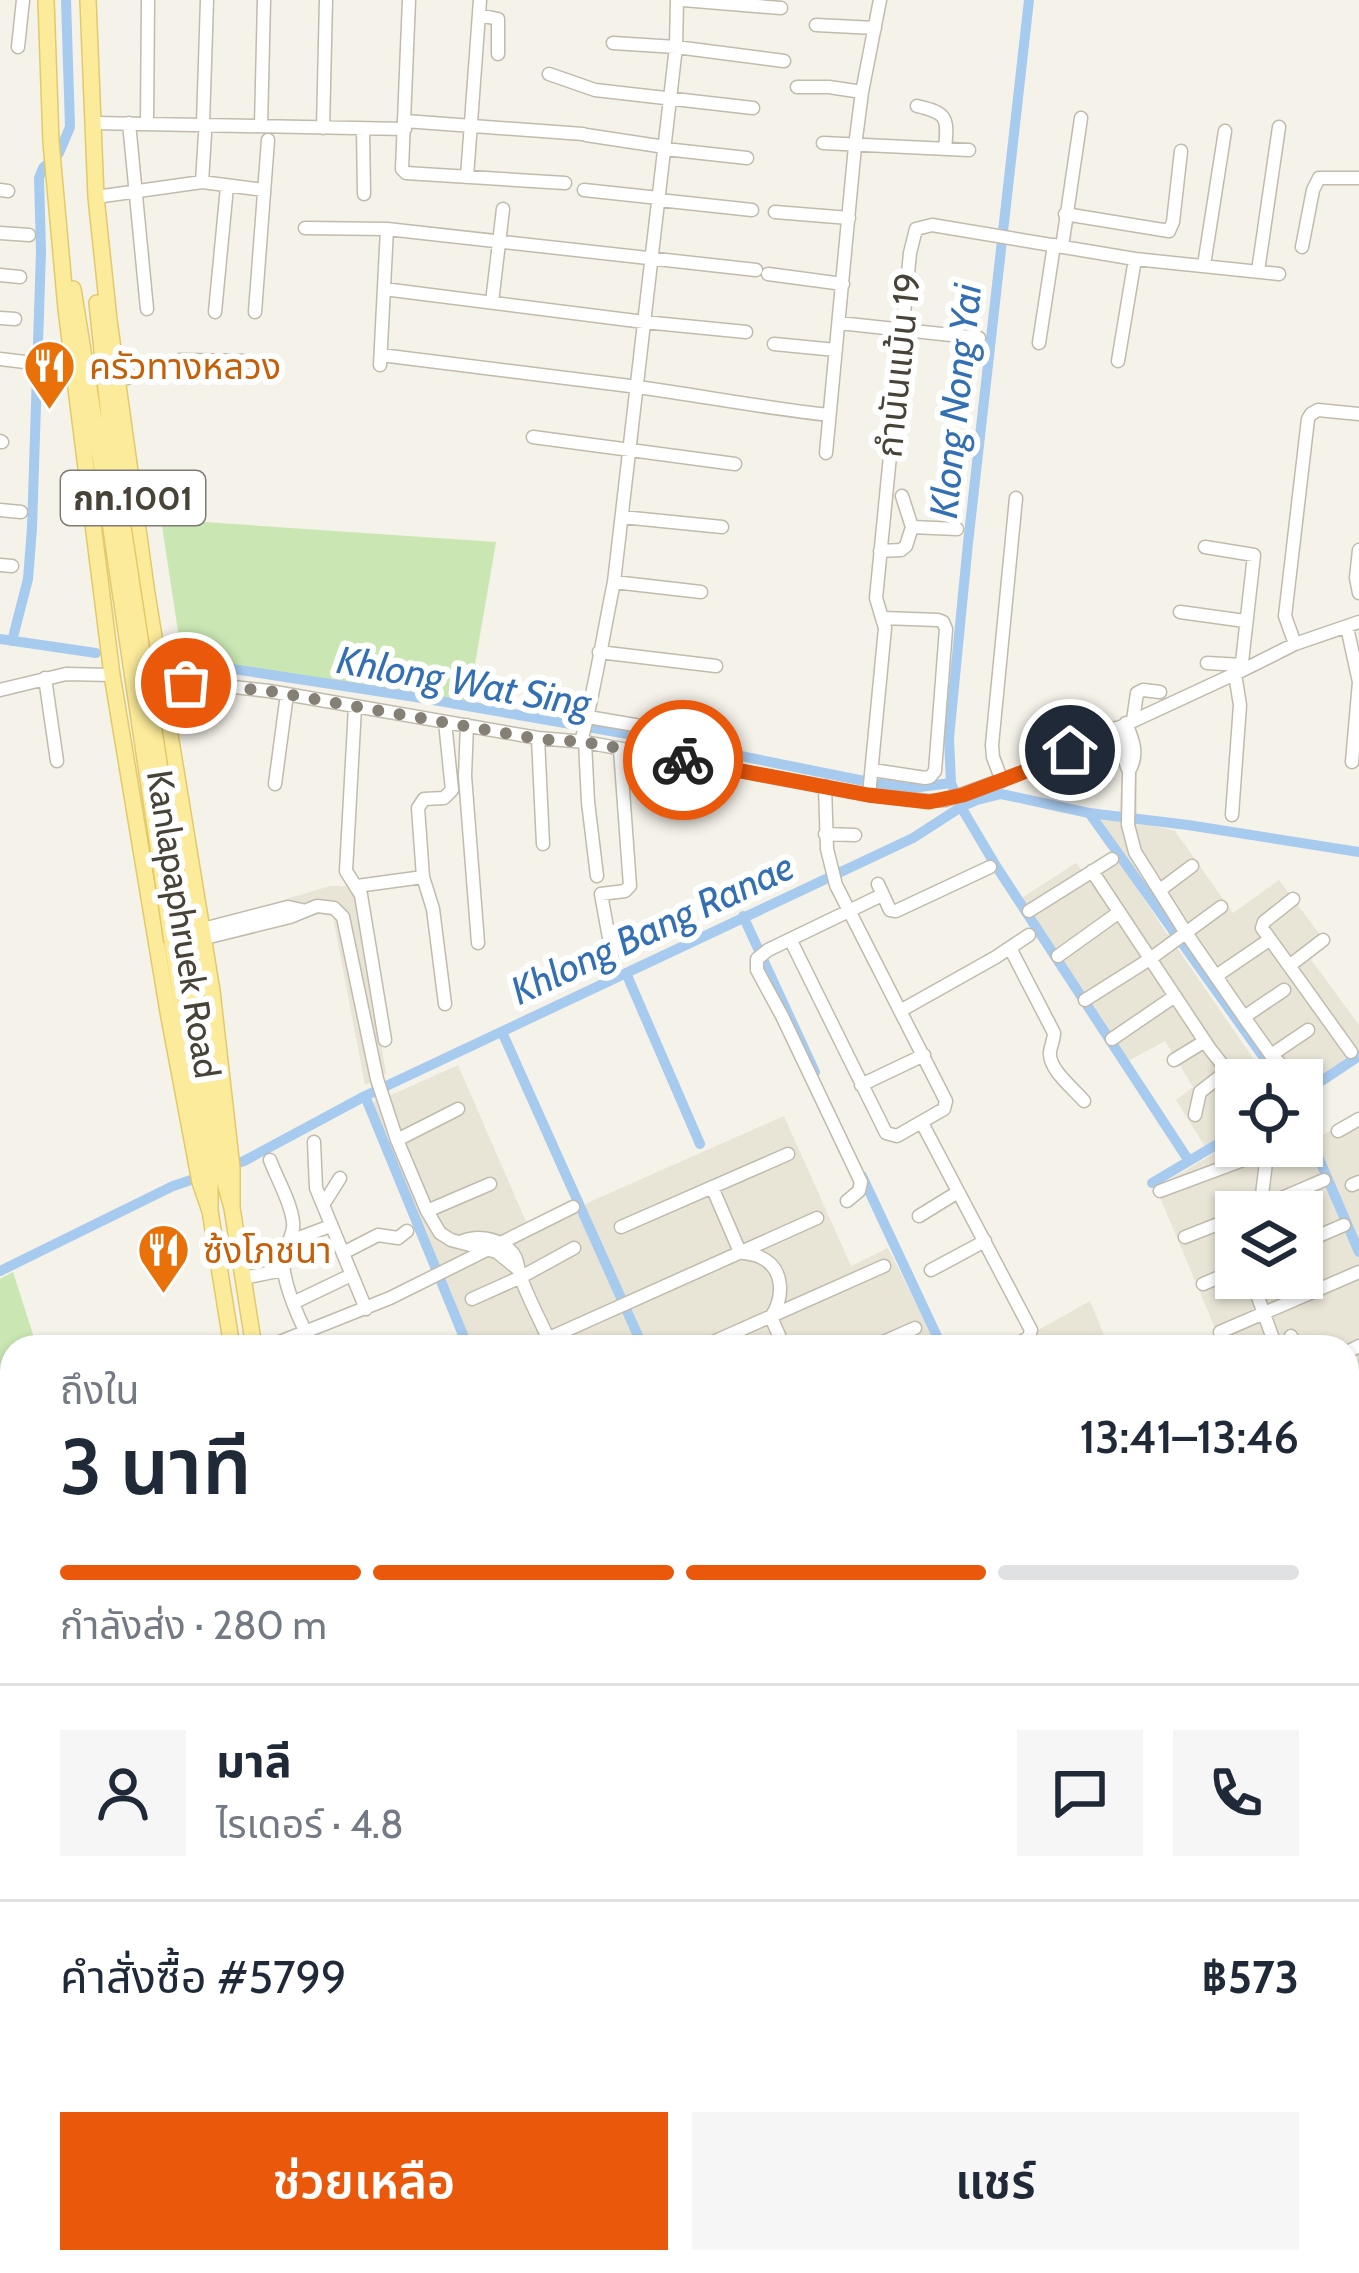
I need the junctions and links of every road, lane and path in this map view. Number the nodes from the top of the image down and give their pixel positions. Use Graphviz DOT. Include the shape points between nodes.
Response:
graph roads {
  1 [pos="22,0"];
  2 [pos="46,0"];
  3 [pos="88,0"];
  4 [pos="148,0"];
  5 [pos="207,0"];
  6 [pos="264,0"];
  7 [pos="326,0"];
  8 [pos="409,0"];
  9 [pos="480,0"];
  10 [pos="680,0"];
  11 [pos="880,0"];
  12 [pos="781,8"];
  13 [pos="479,15"];
  14 [pos="816,25"];
  15 [pos="875,28"];
  16 [pos="613,43"];
  17 [pos="676,46"];
  18 [pos="18,47"];
  19 [pos="498,54"];
  20 [pos="784,61"];
  21 [pos="549,74"];
  22 [pos="796,87"];
  23 [pos="862,92"];
  24 [pos="670,98"];
  25 [pos="917,106"];
  26 [pos="753,108"];
  27 [pos="1081,118"];
  28 [pos="94,122"];
  29 [pos="128,123"];
  30 [pos="147,123"];
  31 [pos="405,125"];
  32 [pos="261,126"];
  33 [pos="469,126"];
  34 [pos="323,128"];
  35 [pos="1280,128"];
  36 [pos="204,129"];
  37 [pos="363,129"];
  38 [pos="1226,131"];
  39 [pos="268,140"];
  40 [pos="823,143"];
  41 [pos="855,146"];
  42 [pos="665,148"];
  43 [pos="945,149"];
  44 [pos="969,150"];
  45 [pos="1181,151"];
  46 [pos="747,158"];
  47 [pos="467,177"];
  48 [pos="1359,178"];
  49 [pos="202,182"];
  50 [pos="565,183"];
  51 [pos="227,187"];
  52 [pos="264,190"];
  53 [pos="584,190"];
  54 [pos="134,192"];
  55 [pos="364,194"];
  56 [pos="659,199"];
  57 [pos="96,204"];
  58 [pos="503,209"];
  59 [pos="752,210"];
  60 [pos="775,212"];
  61 [pos="1065,214"];
  62 [pos="849,218"];
  63 [pos="59,224"];
  64 [pos="305,228"];
  65 [pos="387,229"];
  66 [pos="0,232"];
  67 [pos="28,235"];
  68 [pos="500,241"];
  69 [pos="1058,246"];
  70 [pos="1302,247"];
  71 [pos="652,257"];
  72 [pos="1135,259"];
  73 [pos="1204,265"];
  74 [pos="1258,271"];
  75 [pos="0,274"];
  76 [pos="1279,274"];
  77 [pos="20,277"];
  78 [pos="843,284"];
  79 [pos="384,289"];
  80 [pos="492,302"];
  81 [pos="147,309"];
  82 [pos="215,312"];
  83 [pos="255,312"];
  84 [pos="0,318"];
  85 [pos="15,320"];
  86 [pos="644,322"];
  87 [pos="838,323"];
  88 [pos="746,332"];
  89 [pos="902,332"];
  90 [pos="979,338"];
  91 [pos="774,344"];
  92 [pos="1039,344"];
  93 [pos="836,350"];
  94 [pos="0,359"];
  95 [pos="252,361"];
  96 [pos="1118,361"];
  97 [pos="33,363"];
  98 [pos="117,380"];
  99 [pos="636,387"];
  100 [pos="1359,414"];
  101 [pos="829,416"];
  102 [pos="533,437"];
  103 [pos="629,451"];
  104 [pos="826,452"];
  105 [pos="735,464"];
  106 [pos="109,474"];
  107 [pos="902,496"];
  108 [pos="1016,498"];
  109 [pos="0,510"];
  110 [pos="22,512"];
  111 [pos="622,517"];
  112 [pos="722,527"];
  113 [pos="912,527"];
  114 [pos="957,529"];
  115 [pos="1205,547"];
  116 [pos="880,550"];
  117 [pos="1359,550"];
  118 [pos="614,582"];
  119 [pos="701,592"];
  120 [pos="1359,592"];
  121 [pos="147,594"];
  122 [pos="104,604"];
  123 [pos="911,612"];
  124 [pos="1180,612"];
  125 [pos="881,615"];
  126 [pos="1245,621"];
  127 [pos="1353,624"];
  128 [pos="1295,644"];
  129 [pos="599,652"];
  130 [pos="1207,663"];
  131 [pos="716,666"];
  132 [pos="1239,670"];
  133 [pos="112,675"];
  134 [pos="45,678"];
  135 [pos="161,679"];
  136 [pos="0,690"];
  137 [pos="1160,692"];
  138 [pos="287,694"];
  139 [pos="355,706"];
  140 [pos="445,722"];
  141 [pos="1125,724"];
  142 [pos="466,725"];
  143 [pos="585,731"];
  144 [pos="711,738"];
  145 [pos="538,739"];
  146 [pos="620,749"];
  147 [pos="57,761"];
  148 [pos="1352,762"];
  149 [pos="871,781"];
  150 [pos="1002,781"];
  151 [pos="178,784"];
  152 [pos="274,784"];
  153 [pos="825,786"];
  154 [pos="130,789"];
  155 [pos="1232,815"];
  156 [pos="826,834"];
  157 [pos="855,835"];
  158 [pos="543,844"];
  159 [pos="1112,859"];
  160 [pos="1192,866"];
  161 [pos="990,867"];
  162 [pos="1092,871"];
  163 [pos="424,877"];
  164 [pos="597,877"];
  165 [pos="357,886"];
  166 [pos="1160,890"];
  167 [pos="1293,899"];
  168 [pos="1221,907"];
  169 [pos="849,910"];
  170 [pos="1029,911"];
  171 [pos="1118,913"];
  172 [pos="204,934"];
  173 [pos="1029,935"];
  174 [pos="1179,938"];
  175 [pos="1269,940"];
  176 [pos="1323,940"];
  177 [pos="791,941"];
  178 [pos="478,943"];
  179 [pos="1010,948"];
  180 [pos="1058,956"];
  181 [pos="1150,958"];
  182 [pos="613,960"];
  183 [pos="1288,966"];
  184 [pos="1216,976"];
  185 [pos="1284,990"];
  186 [pos="1175,996"];
  187 [pos="1085,1000"];
  188 [pos="445,1004"];
  189 [pos="900,1011"];
  190 [pos="1244,1017"];
  191 [pos="1308,1030"];
  192 [pos="385,1040"];
  193 [pos="1112,1040"];
  194 [pos="1205,1041"];
  195 [pos="1351,1052"];
  196 [pos="924,1055"];
  197 [pos="1271,1055"];
  198 [pos="1218,1059"];
  199 [pos="1275,1059"];
  200 [pos="1174,1060"];
  201 [pos="1215,1084"];
  202 [pos="861,1085"];
  203 [pos="1084,1101"];
  204 [pos="458,1109"];
  205 [pos="1195,1115"];
  206 [pos="1359,1119"];
  207 [pos="922,1123"];
  208 [pos="1338,1131"];
  209 [pos="398,1140"];
  210 [pos="314,1142"];
  211 [pos="788,1154"];
  212 [pos="270,1160"];
  213 [pos="215,1167"];
  214 [pos="1223,1167"];
  215 [pos="340,1178"];
  216 [pos="1324,1180"];
  217 [pos="490,1184"];
  218 [pos="712,1187"];
  219 [pos="1160,1191"];
  220 [pos="1299,1191"];
  221 [pos="958,1192"];
  222 [pos="847,1202"];
  223 [pos="323,1205"];
  224 [pos="574,1207"];
  225 [pos="427,1211"];
  226 [pos="919,1216"];
  227 [pos="817,1218"];
  228 [pos="1215,1225"];
  229 [pos="1344,1225"];
  230 [pos="621,1227"];
  231 [pos="326,1228"];
  232 [pos="407,1232"];
  233 [pos="1323,1234"];
  234 [pos="1185,1237"];
  235 [pos="985,1241"];
  236 [pos="288,1242"];
  237 [pos="495,1246"];
  238 [pos="574,1248"];
  239 [pos="740,1252"];
  240 [pos="343,1253"];
  241 [pos="884,1267"];
  242 [pos="284,1270"];
  243 [pos="931,1270"];
  244 [pos="1359,1272"];
  245 [pos="520,1274"];
  246 [pos="243,1278"];
  247 [pos="345,1278"];
  248 [pos="1215,1279"];
  249 [pos="1203,1284"];
  250 [pos="472,1299"];
  251 [pos="1258,1299"];
  252 [pos="295,1302"];
  253 [pos="366,1309"];
  254 [pos="1262,1313"];
  255 [pos="771,1317"];
  256 [pos="914,1328"];
  257 [pos="1220,1331"];
  258 [pos="306,1334"];
  259 [pos="230,1335"];
  260 [pos="252,1335"];
  261 [pos="303,1335"];
  262 [pos="547,1335"];
  263 [pos="567,1335"];
  264 [pos="730,1335"];
  265 [pos="779,1335"];
  266 [pos="899,1335"];
  267 [pos="1030,1335"];
  268 [pos="1271,1335"];
  1 -- 18 [label="street"];
  2 -- 63 [label="main road, Kanlapaphruek Road / กท.1001"];
  3 -- 28 [label="main road, Kanlapaphruek Road / กท.1001"];
  4 -- 30 [label="street"];
  5 -- 36 [label="street"];
  6 -- 32 [label="street"];
  7 -- 34 [label="street"];
  8 -- 31 [label="street"];
  9 -- 13 [label="street"];
  10 -- 12 [label="street"];
  10 -- 17 [label="street"];
  11 -- 15 [label="street"];
  13 -- 19 [label="street" via="497,19"];
  13 -- 33 [label="street"];
  14 -- 15 [label="street"];
  15 -- 23 [label="street"];
  16 -- 17 [label="street"];
  17 -- 20 [label="street"];
  17 -- 24 [label="street"];
  21 -- 24 [label="street" via="595,90"];
  22 -- 23 [label="street"];
  23 -- 41 [label="street"];
  24 -- 26 [label="street"];
  24 -- 42 [label="street"];
  25 -- 43 [label="street" via="944,116"];
  27 -- 61 [label="street"];
  28 -- 29 [label="street"];
  28 -- 57 [label="main road, Kanlapaphruek Road / กท.1001"];
  29 -- 30 [label="street"];
  29 -- 54 [label="street"];
  30 -- 36 [label="street"];
  31 -- 33 [label="street"];
  31 -- 37 [label="street"];
  31 -- 47 [label="street" via="406,173"];
  32 -- 34 [label="street"];
  32 -- 36 [label="street"];
  33 -- 42 [label="street"];
  33 -- 47 [label="street"];
  34 -- 37 [label="street"];
  35 -- 74 [label="street"];
  36 -- 49 [label="street"];
  37 -- 55 [label="street"];
  38 -- 73 [label="street"];
  39 -- 52 [label="street"];
  40 -- 41 [label="street"];
  41 -- 43 [label="street"];
  41 -- 62 [label="street"];
  42 -- 46 [label="street"];
  42 -- 56 [label="street"];
  43 -- 44 [label="street"];
  45 -- 61 [label="street" via="1168,231"];
  47 -- 50 [label="street"];
  48 -- 70 [label="street" via="1319,178"];
  49 -- 51 [label="street"];
  49 -- 54 [label="street"];
  51 -- 52 [label="street"];
  51 -- 82 [label="street"];
  52 -- 83 [label="street"];
  53 -- 56 [label="street"];
  54 -- 57 [label="street"];
  54 -- 81 [label="street"];
  56 -- 59 [label="street"];
  56 -- 71 [label="street"];
  57 -- 98 [label="main road, Kanlapaphruek Road / กท.1001"];
  57 -- 106 [label="main road, Kanlapaphruek Road / กท.1001"];
  58 -- 68 [label="street"];
  60 -- 62 [label="street"];
  61 -- 69 [label="street"];
  62 -- 78 [label="street"];
  63 -- 106 [label="main road, Kanlapaphruek Road / กท.1001"];
  63 -- 122 [label="main road, Kanlapaphruek Road / กท.1001"];
  64 -- 65 [label="street"];
  65 -- 68 [label="street"];
  65 -- 79 [label="street"];
  66 -- 67 [label="street"];
  68 -- 71 [label="street"];
  68 -- 80 [label="street"];
  69 -- 72 [label="street, กำนันแม้น 19"];
  69 -- 89 [label="street, กำนันแม้น 19" via="916,229"];
  69 -- 92 [label="street"];
  71 -- 78 [label="street"];
  71 -- 86 [label="street"];
  72 -- 73 [label="street, กำนันแม้น 19"];
  72 -- 96 [label="street"];
  73 -- 74 [label="street, กำนันแม้น 19"];
  74 -- 76 [label="street, กำนันแม้น 19"];
  75 -- 77 [label="street"];
  78 -- 87 [label="street"];
  79 -- 80 [label="street"];
  79 -- 99 [label="street" via="381,360"];
  80 -- 86 [label="street"];
  84 -- 85 [label="street"];
  86 -- 88 [label="street"];
  86 -- 99 [label="street"];
  87 -- 89 [label="street"];
  87 -- 93 [label="street"];
  89 -- 90 [label="street"];
  89 -- 116 [label="street, กำนันแม้น 19"];
  91 -- 93 [label="street"];
  93 -- 101 [label="street"];
  94 -- 97 [label="street"];
  95 -- 98 [label="street" via="179,360"];
  98 -- 121 [label="main road, Kanlapaphruek Road / กท.1001"];
  99 -- 101 [label="street"];
  99 -- 103 [label="street"];
  100 -- 128 [label="street" via="1318,410 1308,419 1285,616"];
  101 -- 104 [label="street"];
  102 -- 103 [label="street"];
  103 -- 105 [label="street"];
  103 -- 111 [label="street"];
  106 -- 213 [label="main road, Kanlapaphruek Road / กท.1001, bridge"];
  107 -- 113 [label="street"];
  108 -- 150 [label="street" via="992,745"];
  109 -- 110 [label="street"];
  111 -- 112 [label="street"];
  111 -- 118 [label="street"];
  113 -- 114 [label="street"];
  113 -- 116 [label="street" via="905,548"];
  115 -- 126 [label="street" via="1254,555"];
  116 -- 125 [label="street, กำนันแม้น 19"];
  117 -- 120 [label="street"];
  118 -- 119 [label="street"];
  118 -- 129 [label="street"];
  121 -- 122 [label="main road" via="131,626 116,622"];
  121 -- 135 [label="main road, Kanlapaphruek Road / กท.1001"];
  122 -- 133 [label="main road, Kanlapaphruek Road / กท.1001"];
  123 -- 125 [label="street"];
  124 -- 126 [label="street"];
  125 -- 149 [label="street, กำนันแม้น 19"];
  125 -- 149 [label="street" via="938,620 946,629 935,771"];
  126 -- 132 [label="street"];
  127 -- 128 [label="street"];
  127 -- 148 [label="street" via="1359,682"];
  128 -- 132 [label="street"];
  129 -- 131 [label="street"];
  129 -- 143 [label="street"];
  130 -- 132 [label="street"];
  132 -- 141 [label="street"];
  132 -- 155 [label="street"];
  133 -- 134 [label="street"];
  133 -- 135 [label="main road"];
  133 -- 154 [label="main road, Kanlapaphruek Road / กท.1001"];
  134 -- 136 [label="street"];
  134 -- 147 [label="street"];
  135 -- 138 [label="street"];
  135 -- 151 [label="main road, Kanlapaphruek Road / กท.1001"];
  137 -- 141 [label="street" via="1137,693"];
  138 -- 139 [label="street"];
  138 -- 152 [label="street"];
  139 -- 140 [label="street"];
  139 -- 165 [label="street" via="346,871"];
  140 -- 142 [label="street"];
  140 -- 163 [label="street" via="454,785 418,808"];
  141 -- 150 [label="street"];
  141 -- 166 [label="street" via="1135,746 1129,837"];
  142 -- 145 [label="street"];
  142 -- 178 [label="street"];
  143 -- 144 [label="street"];
  143 -- 145 [label="street"];
  143 -- 146 [label="street"];
  143 -- 164 [label="street"];
  145 -- 158 [label="street"];
  146 -- 153 [label="street"];
  146 -- 182 [label="street" via="630,886 601,894"];
  149 -- 150 [label="street" via="929,802"];
  149 -- 153 [label="street"];
  151 -- 154 [label="main road" via="158,764 142,762"];
  151 -- 172 [label="main road, Kanlapaphruek Road / กท.1001"];
  153 -- 156 [label="street"];
  154 -- 213 [label="main road, Kanlapaphruek Road / กท.1001"];
  156 -- 157 [label="street"];
  156 -- 169 [label="street" via="830,868"];
  159 -- 162 [label="street"];
  160 -- 166 [label="street"];
  161 -- 169 [label="street" via="896,911 880,889"];
  162 -- 170 [label="street"];
  162 -- 171 [label="street"];
  163 -- 165 [label="street"];
  163 -- 188 [label="street"];
  165 -- 192 [label="street"];
  166 -- 174 [label="street"];
  167 -- 175 [label="street" via="1264,922"];
  168 -- 174 [label="street"];
  169 -- 177 [label="street"];
  169 -- 189 [label="street"];
  171 -- 180 [label="street"];
  171 -- 181 [label="street"];
  172 -- 209 [label="street" via="289,907 327,906 343,917"];
  172 -- 213 [label="main road, Kanlapaphruek Road / กท.1001"];
  173 -- 179 [label="street"];
  174 -- 181 [label="street"];
  174 -- 184 [label="street"];
  175 -- 183 [label="street"];
  175 -- 184 [label="street"];
  176 -- 183 [label="street"];
  177 -- 202 [label="street"];
  177 -- 222 [label="street" via="757,959 757,970 860,1182"];
  179 -- 189 [label="street"];
  179 -- 203 [label="street" via="1056,1038 1052,1062"];
  181 -- 186 [label="street"];
  181 -- 187 [label="street"];
  183 -- 195 [label="street"];
  184 -- 190 [label="street"];
  185 -- 190 [label="street"];
  186 -- 193 [label="street"];
  186 -- 194 [label="street"];
  189 -- 196 [label="street"];
  190 -- 197 [label="street"];
  191 -- 197 [label="street"];
  194 -- 198 [label="street"];
  194 -- 200 [label="street"];
  196 -- 202 [label="street"];
  196 -- 207 [label="street" via="946,1105"];
  197 -- 199 [label="street"];
  201 -- 205 [label="street" via="1200,1091"];
  202 -- 207 [label="street" via="890,1136"];
  204 -- 209 [label="street"];
  206 -- 208 [label="street"];
  207 -- 221 [label="street"];
  209 -- 225 [label="street"];
  210 -- 223 [label="street"];
  211 -- 218 [label="street"];
  212 -- 236 [label="street" via="293,1219"];
  213 -- 246 [label="main road, Kanlapaphruek Road / กท.1001" via="232,1208"];
  213 -- 259 [label="main road, Kanlapaphruek Road / กท.1001" via="210,1210"];
  214 -- 219 [label="street"];
  215 -- 223 [label="street"];
  216 -- 220 [label="street"];
  217 -- 225 [label="street"];
  218 -- 230 [label="street"];
  218 -- 239 [label="street"];
  221 -- 226 [label="street"];
  221 -- 235 [label="street"];
  223 -- 240 [label="street"];
  224 -- 237 [label="street"];
  225 -- 237 [label="street" via="451,1240"];
  227 -- 239 [label="street"];
  228 -- 234 [label="street"];
  229 -- 233 [label="street"];
  231 -- 236 [label="street"];
  232 -- 240 [label="street" via="378,1234"];
  235 -- 243 [label="street"];
  235 -- 267 [label="street"];
  236 -- 242 [label="street"];
  237 -- 245 [label="street"];
  237 -- 253 [label="street"];
  238 -- 245 [label="street"];
  239 -- 255 [label="street" via="761,1257 780,1281"];
  239 -- 263 [label="street"];
  240 -- 253 [label="street"];
  241 -- 255 [label="street"];
  242 -- 246 [label="street"];
  242 -- 252 [label="street"];
  244 -- 254 [label="street"];
  245 -- 250 [label="street"];
  245 -- 262 [label="street"];
  246 -- 260 [label="main road, Kanlapaphruek Road / กท.1001"];
  247 -- 252 [label="street"];
  248 -- 249 [label="street"];
  251 -- 254 [label="street"];
  252 -- 258 [label="street"];
  253 -- 258 [label="street"];
  254 -- 257 [label="street"];
  254 -- 268 [label="street"];
  255 -- 264 [label="street"];
  255 -- 265 [label="street"];
  256 -- 266 [label="street"];
  258 -- 261 [label="street"];
}
